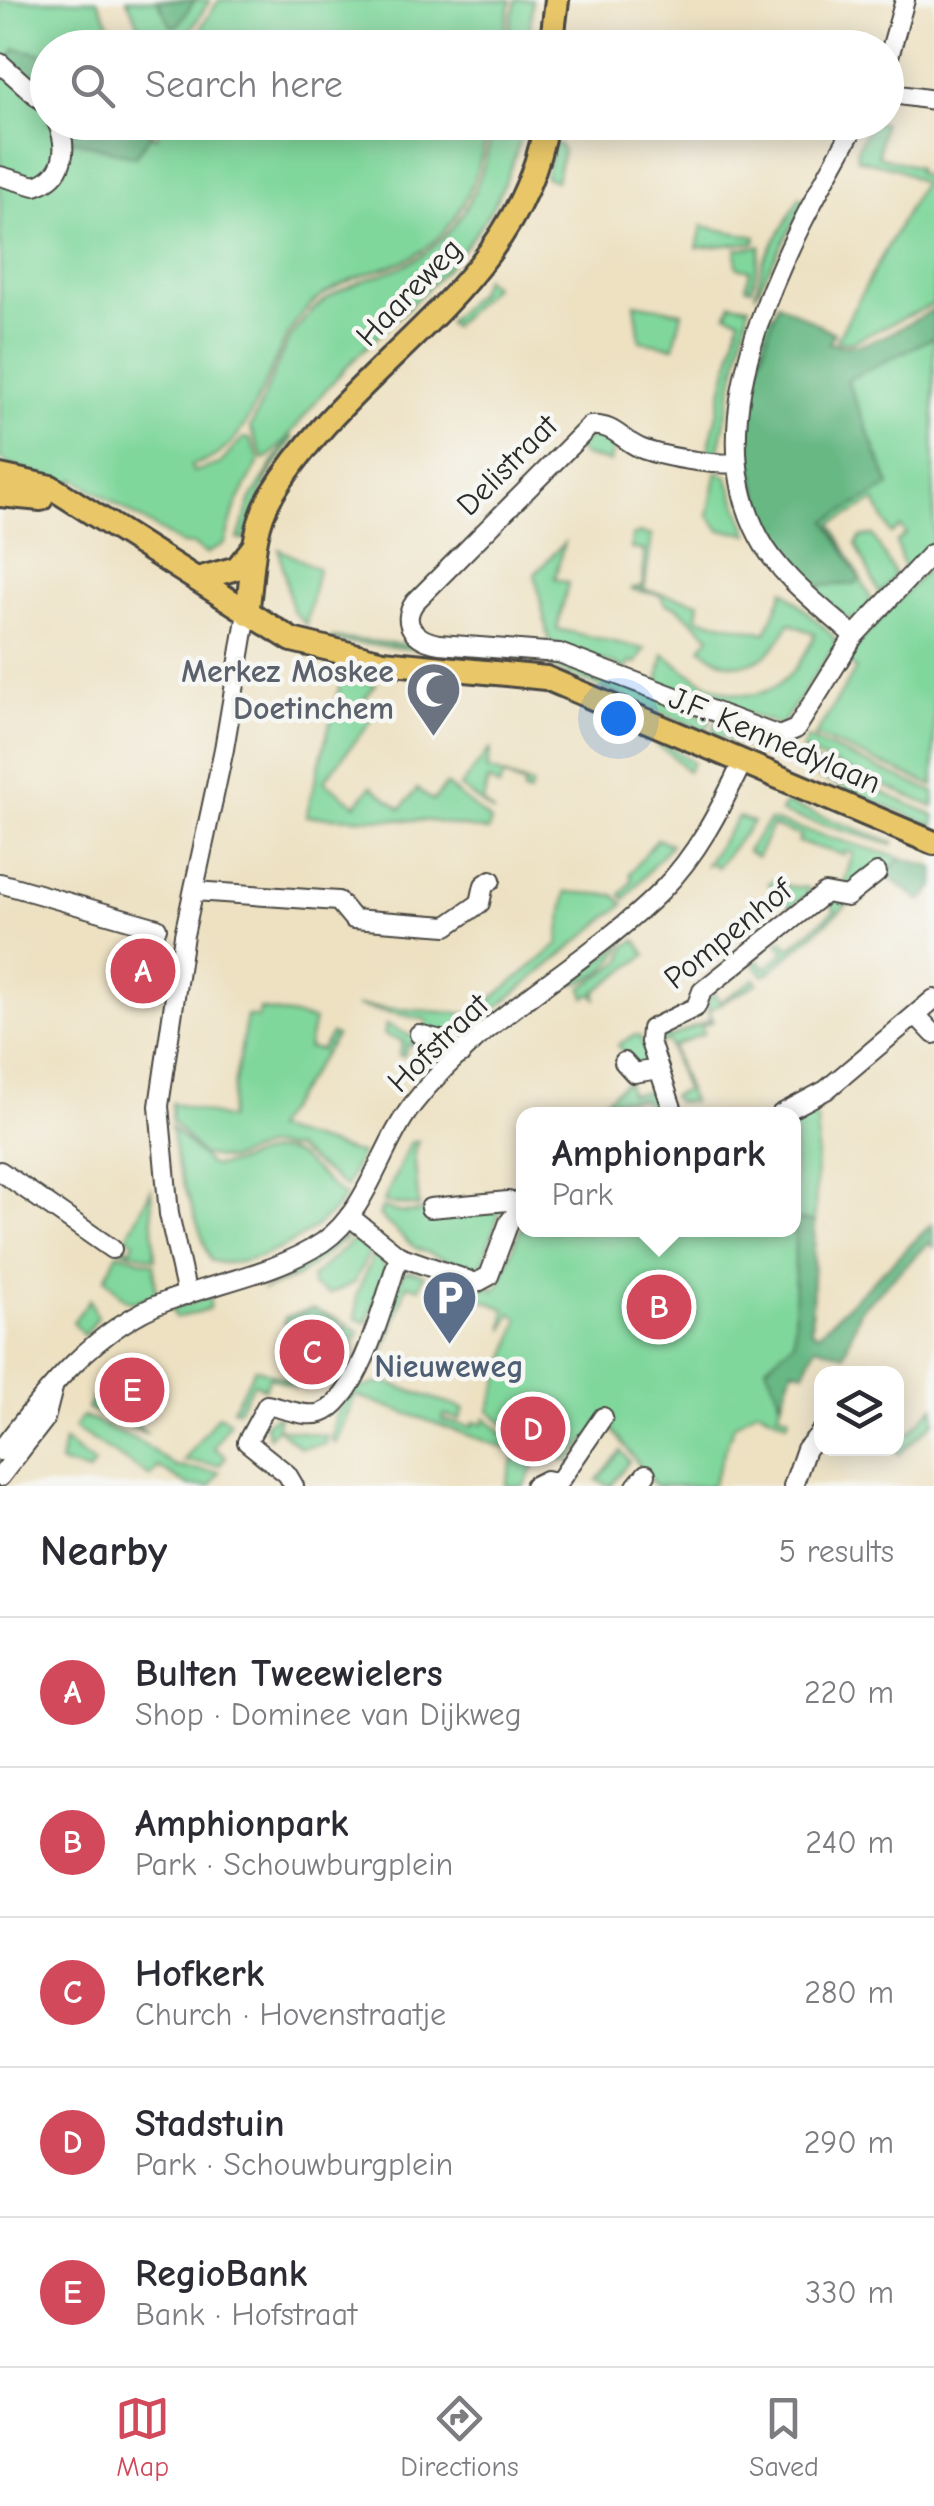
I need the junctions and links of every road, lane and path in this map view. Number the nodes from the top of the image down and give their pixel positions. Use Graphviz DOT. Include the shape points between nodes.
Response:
graph roads {
  1 [pos="557,0"];
  2 [pos="904,0"];
  3 [pos="553,30"];
  4 [pos="896,30"];
  5 [pos="0,63"];
  6 [pos="30,90"];
  7 [pos="904,95"];
  8 [pos="934,100"];
  9 [pos="61,140"];
  10 [pos="541,140"];
  11 [pos="847,140"];
  12 [pos="0,176"];
  13 [pos="735,463"];
  14 [pos="0,476"];
  15 [pos="280,485"];
  16 [pos="0,495"];
  17 [pos="77,506"];
  18 [pos="256,544"];
  19 [pos="931,554"];
  20 [pos="254,575"];
  21 [pos="197,579"];
  22 [pos="247,613"];
  23 [pos="854,636"];
  24 [pos="742,763"];
  25 [pos="934,843"];
  26 [pos="877,873"];
  27 [pos="491,880"];
  28 [pos="0,883"];
  29 [pos="194,891"];
  30 [pos="157,928"];
  31 [pos="934,999"];
  32 [pos="916,1015"];
  33 [pos="418,1034"];
  34 [pos="934,1034"];
  35 [pos="460,1055"];
  36 [pos="624,1062"];
  37 [pos="659,1069"];
  38 [pos="672,1107"];
  39 [pos="794,1107"];
  40 [pos="0,1172"];
  41 [pos="516,1203"];
  42 [pos="430,1208"];
  43 [pos="349,1216"];
  44 [pos="516,1217"];
  45 [pos="112,1249"];
  46 [pos="399,1256"];
  47 [pos="187,1295"];
  48 [pos="53,1388"];
  49 [pos="603,1417"];
  50 [pos="814,1440"];
  51 [pos="0,1451"];
  52 [pos="0,1477"];
  53 [pos="563,1485"];
  54 [pos="294,1486"];
  55 [pos="534,1486"];
  56 [pos="793,1486"];
  1 -- 3 [label="main road"];
  2 -- 4 [label="street"];
  5 -- 6 [label="street"];
  7 -- 8 [label="street"];
  9 -- 12 [label="street" via="64,155 56,174 35,186"];
  10 -- 15 [label="main road, Haareweg" via="525,198 496,248 311,442"];
  11 -- 13 [label="street" via="770,287 739,413"];
  13 -- 23 [label="street" via="747,509 770,555"];
  13 -- 23 [label="street, Delistraat" via="640,448 618,430 590,426 416,602 410,628 424,642 559,653 779,736 796,728"];
  14 -- 17 [label="main road, J.F. Kennedylaan" via="50,488"];
  15 -- 18 [label="main road, Haareweg"];
  15 -- 20 [label="main road, Haareweg"];
  16 -- 17 [label="main road"];
  17 -- 21 [label="main road, J.F. Kennedylaan"];
  18 -- 20 [label="main road, Haareweg"];
  18 -- 21 [label="main road" via="237,568"];
  19 -- 23 [label="street"];
  20 -- 22 [label="main road, Haareweg"];
  21 -- 22 [label="main road, J.F. Kennedylaan"];
  22 -- 24 [label="main road, J.F. Kennedylaan" via="292,640 347,656 546,678"];
  22 -- 29 [label="street"];
  24 -- 25 [label="main road, J.F. Kennedylaan"];
  24 -- 35 [label="street, Hofstraat" via="712,824 660,893"];
  26 -- 37 [label="street, Pompenhof" via="846,897 826,893 702,991 696,1007 655,1024 648,1035"];
  27 -- 29 [label="street" via="480,903 447,926 353,919 338,902"];
  28 -- 30 [label="street"];
  29 -- 47 [label="street" via="159,1106 166,1195"];
  31 -- 32 [label="street"];
  32 -- 34 [label="street"];
  32 -- 39 [label="street" via="826,1090"];
  33 -- 35 [label="street" via="448,1042"];
  35 -- 43 [label="street, Hofstraat" via="404,1117"];
  36 -- 37 [label="street" via="634,1073"];
  37 -- 38 [label="street, Pompenhof"];
  40 -- 45 [label="street"];
  41 -- 42 [label="street"];
  43 -- 46 [label="street"];
  43 -- 47 [label="street, Hofstraat" via="323,1242 286,1261"];
  44 -- 46 [label="street" via="483,1280 468,1282"];
  46 -- 54 [label="street" via="366,1355 333,1406 314,1414 268,1405 247,1442"];
  47 -- 48 [label="street, Hofstraat" via="125,1320"];
  48 -- 51 [label="street, Hofstraat"];
  48 -- 52 [label="street, Hofstraat" via="45,1419"];
  49 -- 53 [label="street"];
  50 -- 56 [label="street"];
  53 -- 55 [label="street" via="546,1480"];
}
